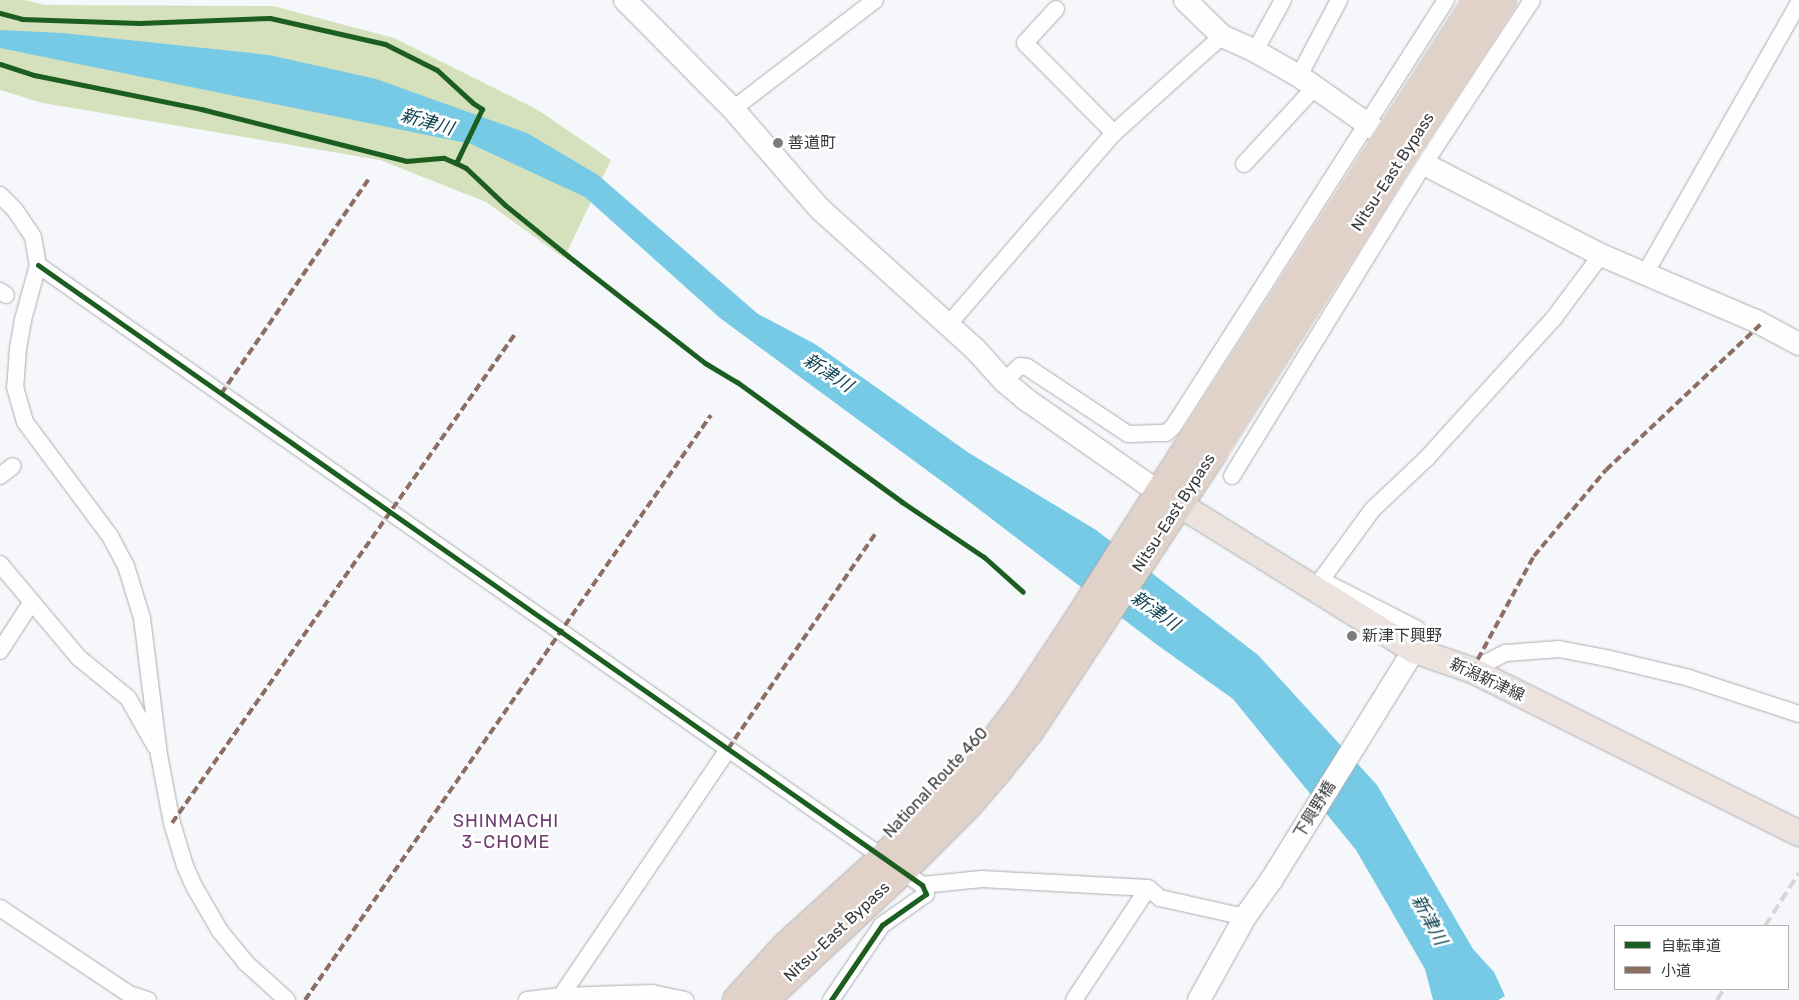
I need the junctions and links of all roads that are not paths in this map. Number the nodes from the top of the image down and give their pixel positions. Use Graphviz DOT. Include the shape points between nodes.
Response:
graph roads {
  1 [pos="625,0"];
  2 [pos="875,0"];
  3 [pos="1185,0"];
  4 [pos="1283,0"];
  5 [pos="1339,0"];
  6 [pos="1446,0"];
  7 [pos="1477,0"];
  8 [pos="1503,0"];
  9 [pos="1532,0"];
  10 [pos="1799,3"];
  11 [pos="1056,9"];
  12 [pos="1222,36"];
  13 [pos="1255,51"];
  14 [pos="1307,81"];
  15 [pos="733,109"];
  16 [pos="1366,125"];
  17 [pos="1114,134"];
  18 [pos="1244,164"];
  19 [pos="1424,164"];
  20 [pos="0,195"];
  21 [pos="1601,255"];
  22 [pos="38,265"];
  23 [pos="1646,272"];
  24 [pos="948,325"];
  25 [pos="1799,344"];
  26 [pos="1004,381"];
  27 [pos="1202,448"];
  28 [pos="1232,476"];
  29 [pos="1170,499"];
  30 [pos="0,564"];
  31 [pos="31,603"];
  32 [pos="1410,647"];
  33 [pos="0,651"];
  34 [pos="1472,670"];
  35 [pos="1799,714"];
  36 [pos="728,749"];
  37 [pos="159,755"];
  38 [pos="1799,833"];
  39 [pos="902,871"];
  40 [pos="1148,888"];
  41 [pos="0,908"];
  42 [pos="1245,917"];
  43 [pos="561,996"];
  44 [pos="127,997"];
  45 [pos="148,1000"];
  46 [pos="287,1000"];
  47 [pos="527,1000"];
  48 [pos="685,1000"];
  49 [pos="737,1000"];
  50 [pos="764,1000"];
  51 [pos="831,1000"];
  52 [pos="1074,1000"];
  53 [pos="1199,1000"];
  1 -- 15 [label="street"];
  2 -- 15 [label="street"];
  3 -- 12 [label="street"];
  4 -- 13 [label="street"];
  5 -- 14 [label="street"];
  6 -- 16 [label="street"];
  7 -- 27 [label="highway, Nitsu-East Bypass, bridge"];
  8 -- 27 [label="highway, Nitsu-East Bypass, bridge"];
  9 -- 19 [label="street"];
  10 -- 23 [label="street"];
  11 -- 17 [label="street" via="1025,43"];
  12 -- 13 [label="street"];
  12 -- 17 [label="street"];
  13 -- 14 [label="street"];
  14 -- 16 [label="street"];
  14 -- 18 [label="street"];
  15 -- 24 [label="street" via="820,209"];
  16 -- 19 [label="street"];
  16 -- 26 [label="street" via="1173,428 1166,433 1128,434 1027,367 1020,366"];
  17 -- 24 [label="street"];
  19 -- 21 [label="street"];
  19 -- 28 [label="street"];
  20 -- 22 [label="street" via="15,210 33,237"];
  21 -- 23 [label="street"];
  21 -- 32 [label="street" via="1554,318 1427,458 1372,510 1322,580 1417,629"];
  22 -- 36 [label="street"];
  22 -- 37 [label="street" via="23,320 15,387 25,422 110,536 126,566 142,618"];
  23 -- 25 [label="street" via="1756,321"];
  24 -- 26 [label="street"];
  26 -- 29 [label="street"];
  27 -- 29 [label="highway, Nitsu-East Bypass"];
  29 -- 32 [label="main road, 新潟新津線"];
  29 -- 39 [label="highway, National Route 460" via="1084,630 962,778"];
  30 -- 31 [label="street"];
  31 -- 33 [label="street"];
  31 -- 37 [label="street" via="79,658 128,698"];
  32 -- 34 [label="main road, 新潟新津線"];
  32 -- 42 [label="street, 下興野橋" via="1358,742"];
  34 -- 35 [label="street" via="1506,653 1559,649 1689,678"];
  34 -- 38 [label="main road, 新潟新津線"];
  36 -- 39 [label="street"];
  36 -- 43 [label="street"];
  37 -- 46 [label="street" via="172,823 195,888 220,931 246,963"];
  39 -- 40 [label="street"];
  39 -- 49 [label="highway, National Route 460" via="787,945"];
  39 -- 50 [label="highway, Nitsu-East Bypass"];
  39 -- 51 [label="street" via="926,894 882,925"];
  40 -- 42 [label="street" via="1160,898"];
  40 -- 52 [label="street"];
  41 -- 44 [label="street"];
  42 -- 53 [label="street, 下興野橋"];
  43 -- 47 [label="street"];
  43 -- 48 [label="street" via="652,993"];
  44 -- 45 [label="street"];
}
